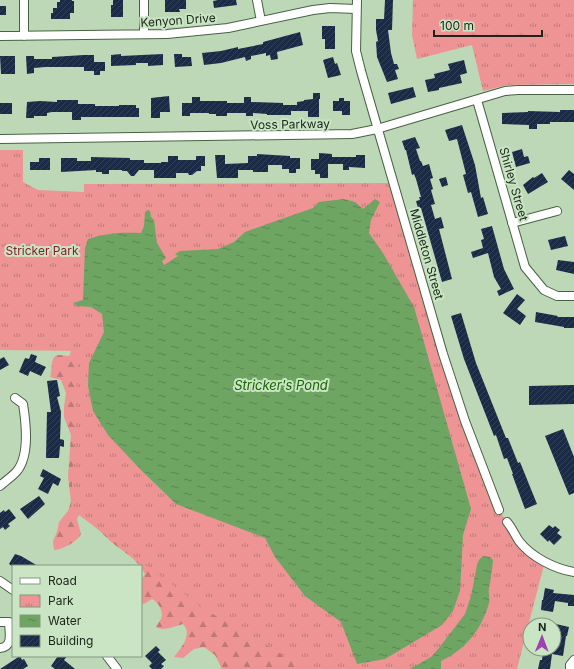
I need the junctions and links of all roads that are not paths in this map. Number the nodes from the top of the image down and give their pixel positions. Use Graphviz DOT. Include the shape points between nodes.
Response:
graph roads {
  1 [pos="24,0"];
  2 [pos="144,0"];
  3 [pos="257,0"];
  4 [pos="357,0"];
  5 [pos="356,9"];
  6 [pos="261,21"];
  7 [pos="144,34"];
  8 [pos="0,36"];
  9 [pos="24,36"];
  10 [pos="574,90"];
  11 [pos="477,100"];
  12 [pos="377,129"];
  13 [pos="0,139"];
  14 [pos="557,211"];
  15 [pos="512,223"];
  16 [pos="574,296"];
  17 [pos="15,398"];
  18 [pos="0,486"];
  19 [pos="499,510"];
  20 [pos="508,522"];
  21 [pos="574,572"];
  22 [pos="0,581"];
  23 [pos="12,589"];
  24 [pos="11,619"];
  25 [pos="0,622"];
  26 [pos="0,648"];
  27 [pos="108,657"];
  28 [pos="574,660"];
  29 [pos="117,669"];
  30 [pos="570,669"];
  1 -- 9 [label="street"];
  2 -- 7 [label="street"];
  3 -- 6 [label="street"];
  4 -- 5 [label="street, Middleton Street"];
  5 -- 6 [label="street, Kenyon Drive" via="313,10"];
  5 -- 12 [label="street, Middleton Street" via="356,52"];
  6 -- 7 [label="street, Kenyon Drive" via="228,28"];
  7 -- 9 [label="street, Kenyon Drive"];
  8 -- 9 [label="street, Kenyon Drive"];
  10 -- 11 [label="street, Voss Parkway" via="518,90"];
  11 -- 12 [label="street, Voss Parkway"];
  11 -- 15 [label="street, Shirley Street"];
  12 -- 13 [label="street, Voss Parkway" via="338,135"];
  12 -- 19 [label="street, Middleton Street" via="443,354"];
  14 -- 15 [label="street"];
  15 -- 16 [label="street, Shirley Street" via="525,267 544,290 557,296"];
  17 -- 18 [label="street" via="23,404 26,423 24,454 17,471"];
  20 -- 21 [label="street" via="527,550 563,571"];
  22 -- 23 [label="street"];
  24 -- 25 [label="street"];
  24 -- 26 [label="street" via="7,646"];
  27 -- 29 [label="street"];
  28 -- 30 [label="street"];
}
